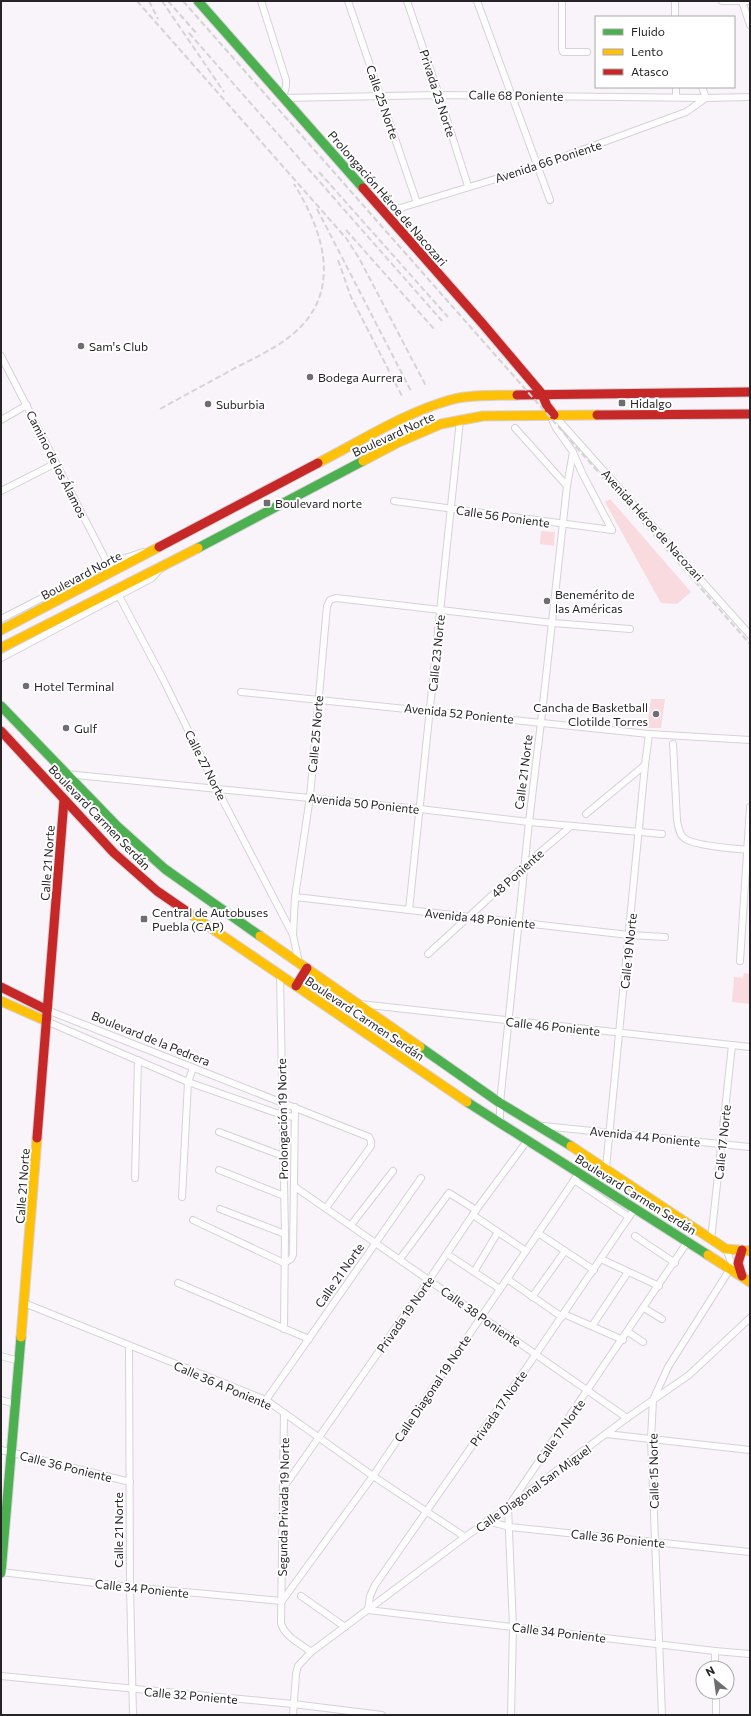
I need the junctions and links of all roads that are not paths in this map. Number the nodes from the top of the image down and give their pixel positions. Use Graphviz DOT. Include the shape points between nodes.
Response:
graph roads {
  1 [pos="198,1"];
  2 [pos="261,1"];
  3 [pos="348,1"];
  4 [pos="407,1"];
  5 [pos="477,1"];
  6 [pos="562,1"];
  7 [pos="675,1"];
  8 [pos="722,1"];
  9 [pos="742,1"];
  10 [pos="750,1"];
  11 [pos="676,16"];
  12 [pos="750,26"];
  13 [pos="587,52"];
  14 [pos="676,88"];
  15 [pos="702,88"];
  16 [pos="381,95"];
  17 [pos="439,95"];
  18 [pos="512,95"];
  19 [pos="676,97"];
  20 [pos="750,97"];
  21 [pos="283,98"];
  22 [pos="706,98"];
  23 [pos="538,166"];
  24 [pos="468,186"];
  25 [pos="550,200"];
  26 [pos="417,203"];
  27 [pos="384,213"];
  28 [pos="1,356"];
  29 [pos="750,392"];
  30 [pos="542,394"];
  31 [pos="27,405"];
  32 [pos="750,414"];
  33 [pos="552,415"];
  34 [pos="1,420"];
  35 [pos="460,420"];
  36 [pos="515,428"];
  37 [pos="574,452"];
  38 [pos="56,463"];
  39 [pos="567,486"];
  40 [pos="1,491"];
  41 [pos="394,501"];
  42 [pos="452,509"];
  43 [pos="564,524"];
  44 [pos="165,564"];
  45 [pos="110,568"];
  46 [pos="119,596"];
  47 [pos="441,610"];
  48 [pos="1,619"];
  49 [pos="553,623"];
  50 [pos="630,629"];
  51 [pos="1,630"];
  52 [pos="750,635"];
  53 [pos="1,648"];
  54 [pos="1,658"];
  55 [pos="241,692"];
  56 [pos="318,700"];
  57 [pos="1,706"];
  58 [pos="430,710"];
  59 [pos="542,722"];
  60 [pos="1,731"];
  61 [pos="649,734"];
  62 [pos="750,740"];
  63 [pos="672,744"];
  64 [pos="645,765"];
  65 [pos="66,774"];
  66 [pos="217,788"];
  67 [pos="310,797"];
  68 [pos="64,800"];
  69 [pos="750,807"];
  70 [pos="420,809"];
  71 [pos="586,814"];
  72 [pos="529,822"];
  73 [pos="571,826"];
  74 [pos="640,832"];
  75 [pos="662,834"];
  76 [pos="749,850"];
  77 [pos="526,865"];
  78 [pos="295,897"];
  79 [pos="409,910"];
  80 [pos="469,916"];
  81 [pos="519,922"];
  82 [pos="629,934"];
  83 [pos="293,935"];
  84 [pos="666,937"];
  85 [pos="428,954"];
  86 [pos="740,962"];
  87 [pos="299,963"];
  88 [pos="307,968"];
  89 [pos="280,975"];
  90 [pos="296,986"];
  91 [pos="1,988"];
  92 [pos="1,1001"];
  93 [pos="357,1004"];
  94 [pos="47,1010"];
  95 [pos="46,1021"];
  96 [pos="508,1021"];
  97 [pos="620,1033"];
  98 [pos="732,1045"];
  99 [pos="750,1047"];
  100 [pos="138,1060"];
  101 [pos="193,1068"];
  102 [pos="188,1082"];
  103 [pos="281,1101"];
  104 [pos="500,1103"];
  105 [pos="295,1107"];
  106 [pos="282,1115"];
  107 [pos="294,1117"];
  108 [pos="500,1124"];
  109 [pos="540,1126"];
  110 [pos="219,1132"];
  111 [pos="610,1132"];
  112 [pos="527,1141"];
  113 [pos="722,1144"];
  114 [pos="750,1147"];
  115 [pos="283,1156"];
  116 [pos="606,1168"];
  117 [pos="220,1170"];
  118 [pos="393,1170"];
  119 [pos="577,1176"];
  120 [pos="135,1178"];
  121 [pos="421,1178"];
  122 [pos="295,1187"];
  123 [pos="284,1196"];
  124 [pos="182,1198"];
  125 [pos="326,1208"];
  126 [pos="635,1208"];
  127 [pos="220,1209"];
  128 [pos="474,1213"];
  129 [pos="629,1217"];
  130 [pos="193,1220"];
  131 [pos="351,1225"];
  132 [pos="498,1232"];
  133 [pos="538,1233"];
  134 [pos="285,1234"];
  135 [pos="635,1236"];
  136 [pos="712,1240"];
  137 [pos="688,1242"];
  138 [pos="376,1243"];
  139 [pos="726,1249"];
  140 [pos="526,1250"];
  141 [pos="565,1251"];
  142 [pos="746,1251"];
  143 [pos="447,1254"];
  144 [pos="400,1259"];
  145 [pos="601,1259"];
  146 [pos="284,1263"];
  147 [pos="675,1263"];
  148 [pos="730,1269"];
  149 [pos="594,1270"];
  150 [pos="474,1272"];
  151 [pos="628,1272"];
  152 [pos="507,1279"];
  153 [pos="746,1279"];
  154 [pos="429,1280"];
  155 [pos="178,1283"];
  156 [pos="659,1286"];
  157 [pos="500,1289"];
  158 [pos="532,1297"];
  159 [pos="24,1304"];
  160 [pos="644,1308"];
  161 [pos="563,1315"];
  162 [pos="482,1316"];
  163 [pos="750,1318"];
  164 [pos="662,1320"];
  165 [pos="592,1326"];
  166 [pos="284,1328"];
  167 [pos="628,1332"];
  168 [pos="309,1339"];
  169 [pos="623,1340"];
  170 [pos="643,1342"];
  171 [pos="129,1346"];
  172 [pos="536,1354"];
  173 [pos="1,1356"];
  174 [pos="19,1361"];
  175 [pos="589,1390"];
  176 [pos="1,1400"];
  177 [pos="266,1400"];
  178 [pos="653,1400"];
  179 [pos="16,1404"];
  180 [pos="284,1413"];
  181 [pos="627,1418"];
  182 [pos="606,1434"];
  183 [pos="319,1436"];
  184 [pos="651,1439"];
  185 [pos="1,1450"];
  186 [pos="750,1450"];
  187 [pos="10,1452"];
  188 [pos="373,1476"];
  189 [pos="130,1482"];
  190 [pos="284,1487"];
  191 [pos="508,1507"];
  192 [pos="426,1511"];
  193 [pos="487,1521"];
  194 [pos="510,1527"];
  195 [pos="465,1537"];
  196 [pos="655,1541"];
  197 [pos="750,1552"];
  198 [pos="1,1572"];
  199 [pos="130,1587"];
  200 [pos="301,1596"];
  201 [pos="282,1601"];
  202 [pos="368,1610"];
  203 [pos="344,1626"];
  204 [pos="513,1627"];
  205 [pos="659,1644"];
  206 [pos="715,1651"];
  207 [pos="311,1652"];
  208 [pos="750,1654"];
  209 [pos="715,1660"];
  210 [pos="1,1676"];
  211 [pos="132,1690"];
  212 [pos="716,1700"];
  213 [pos="293,1704"];
  214 [pos="132,1715"];
  215 [pos="293,1715"];
  216 [pos="382,1715"];
  217 [pos="511,1715"];
  218 [pos="662,1715"];
  219 [pos="716,1715"];
  1 -- 21 [label="main road, Prolongación Héroe de Nacozari"];
  2 -- 21 [label="street" via="286,80"];
  3 -- 16 [label="street, Calle 25 Norte"];
  4 -- 17 [label="street, Privada 23 Norte"];
  5 -- 18 [label="street"];
  6 -- 13 [label="street" via="563,52"];
  7 -- 11 [label="street"];
  8 -- 9 [label="street"];
  9 -- 10 [label="street"];
  9 -- 12 [label="street"];
  14 -- 19 [label="street"];
  15 -- 22 [label="street"];
  16 -- 17 [label="street, Calle 68 Poniente"];
  16 -- 21 [label="street, Calle 68 Poniente"];
  16 -- 26 [label="street, Calle 25 Norte"];
  17 -- 18 [label="street, Calle 68 Poniente"];
  17 -- 24 [label="street, Privada 23 Norte"];
  18 -- 19 [label="street, Calle 68 Poniente"];
  18 -- 23 [label="street"];
  19 -- 22 [label="street, Calle 68 Poniente"];
  20 -- 22 [label="street, Calle 68 Poniente"];
  21 -- 27 [label="main road, Prolongación Héroe de Nacozari"];
  22 -- 23 [label="street, Avenida 66 Poniente" via="686,112"];
  23 -- 24 [label="street, Avenida 66 Poniente"];
  23 -- 25 [label="street"];
  24 -- 26 [label="street, Avenida 66 Poniente"];
  26 -- 27 [label="street, Avenida 66 Poniente"];
  27 -- 30 [label="main road, Prolongación Héroe de Nacozari"];
  28 -- 31 [label="street, Camino de los Álamos"];
  29 -- 30 [label="main road, Boulevard Norte"];
  30 -- 33 [label="main road, Prolongación Héroe de Nacozari"];
  30 -- 45 [label="main road, Boulevard Norte" via="465,397 410,414 172,541"];
  31 -- 34 [label="street"];
  31 -- 38 [label="street, Camino de los Álamos"];
  32 -- 33 [label="main road, Boulevard Norte"];
  33 -- 35 [label="main road, Boulevard Norte" via="483,416"];
  33 -- 37 [label="street" via="556,428"];
  33 -- 52 [label="street, Avenida Héroe de Nacozari"];
  35 -- 42 [label="street, Calle 23 Norte"];
  35 -- 44 [label="main road, Boulevard Norte" via="435,426 399,442"];
  36 -- 39 [label="street"];
  37 -- 39 [label="street, Calle 21 Norte"];
  37 -- 43 [label="street, Calle 56 Poniente" via="582,473 612,530"];
  38 -- 40 [label="street"];
  38 -- 45 [label="street, Camino de los Álamos"];
  39 -- 43 [label="street, Calle 21 Norte"];
  41 -- 42 [label="street, Calle 56 Poniente"];
  42 -- 43 [label="street, Calle 56 Poniente"];
  42 -- 47 [label="street, Calle 23 Norte"];
  43 -- 49 [label="street, Calle 21 Norte"];
  44 -- 46 [label="street, Boulevard Norte" via="152,578"];
  44 -- 53 [label="main road, Boulevard Norte"];
  45 -- 48 [label="street, Boulevard Norte"];
  45 -- 51 [label="main road, Boulevard Norte"];
  46 -- 54 [label="street, Boulevard Norte"];
  46 -- 66 [label="street, Calle 27 Norte"];
  47 -- 49 [label="street"];
  47 -- 56 [label="street, Calle 25 Norte" via="336,598 330,600 327,606"];
  47 -- 58 [label="street, Calle 23 Norte"];
  49 -- 50 [label="street"];
  49 -- 59 [label="street, Calle 21 Norte"];
  55 -- 56 [label="street, Avenida 52 Poniente"];
  56 -- 58 [label="street, Avenida 52 Poniente"];
  56 -- 67 [label="street, Calle 25 Norte"];
  57 -- 65 [label="main road, Boulevard Carmen Serdán"];
  58 -- 59 [label="street, Avenida 52 Poniente"];
  58 -- 70 [label="street, Calle 23 Norte"];
  59 -- 61 [label="street, Avenida 52 Poniente"];
  59 -- 72 [label="street, Calle 21 Norte"];
  60 -- 68 [label="main road, Boulevard Carmen Serdán"];
  61 -- 62 [label="street, Avenida 52 Poniente"];
  61 -- 64 [label="street, Calle 19 Norte"];
  63 -- 76 [label="street" via="677,820 684,838 698,844"];
  64 -- 71 [label="street"];
  64 -- 74 [label="street, Calle 19 Norte"];
  65 -- 66 [label="street, Avenida 50 Poniente"];
  65 -- 87 [label="main road, Boulevard Carmen Serdán" via="116,825 165,869"];
  66 -- 67 [label="street, Avenida 50 Poniente"];
  66 -- 83 [label="street, Calle 27 Norte"];
  67 -- 70 [label="street, Avenida 50 Poniente"];
  67 -- 78 [label="street, Calle 25 Norte"];
  68 -- 89 [label="main road, Boulevard Carmen Serdán" via="114,853 157,891"];
  68 -- 94 [label="main road, Calle 21 Norte"];
  69 -- 76 [label="street"];
  70 -- 72 [label="street, Avenida 50 Poniente"];
  70 -- 79 [label="street, Calle 23 Norte"];
  72 -- 73 [label="street, Avenida 50 Poniente"];
  72 -- 77 [label="street, Calle 21 Norte"];
  73 -- 74 [label="street, Avenida 50 Poniente"];
  73 -- 77 [label="street, 48 Poniente"];
  74 -- 75 [label="street, Avenida 50 Poniente"];
  74 -- 82 [label="street, Calle 19 Norte"];
  76 -- 86 [label="street"];
  77 -- 80 [label="street, 48 Poniente"];
  77 -- 81 [label="street, Calle 21 Norte"];
  78 -- 79 [label="street, Avenida 48 Poniente"];
  78 -- 83 [label="street, Calle 25 Norte"];
  79 -- 80 [label="street, Avenida 48 Poniente"];
  80 -- 81 [label="street, Avenida 48 Poniente"];
  80 -- 85 [label="street, 48 Poniente"];
  81 -- 82 [label="street, Avenida 48 Poniente"];
  81 -- 96 [label="street, Calle 21 Norte"];
  82 -- 84 [label="street, Avenida 48 Poniente"];
  82 -- 97 [label="street, Calle 19 Norte"];
  83 -- 87 [label="street, Calle 25 Norte"];
  87 -- 88 [label="main road, Boulevard Carmen Serdán"];
  88 -- 90 [label="main road"];
  88 -- 93 [label="main road, Boulevard Carmen Serdán"];
  89 -- 90 [label="main road, Boulevard Carmen Serdán"];
  89 -- 103 [label="street, Prolongación 19 Norte"];
  90 -- 108 [label="main road, Boulevard Carmen Serdán"];
  91 -- 94 [label="main road, Boulevard de la Pedrera"];
  92 -- 95 [label="main road, Boulevard de la Pedrera"];
  93 -- 96 [label="street, Calle 46 Poniente"];
  93 -- 104 [label="main road, Boulevard Carmen Serdán"];
  94 -- 95 [label="main road, Calle 21 Norte"];
  94 -- 101 [label="street, Boulevard de la Pedrera"];
  95 -- 100 [label="street, Boulevard de la Pedrera"];
  95 -- 159 [label="main road, Calle 21 Norte"];
  96 -- 97 [label="street, Calle 46 Poniente"];
  96 -- 104 [label="street, Calle 21 Norte"];
  97 -- 98 [label="street, Calle 46 Poniente"];
  97 -- 111 [label="street, Calle 19 Norte"];
  98 -- 99 [label="street, Calle 46 Poniente"];
  98 -- 113 [label="street, Calle 17 Norte"];
  100 -- 102 [label="street, Boulevard de la Pedrera"];
  100 -- 120 [label="street"];
  101 -- 102 [label="street"];
  101 -- 103 [label="street, Boulevard de la Pedrera"];
  102 -- 106 [label="street, Boulevard de la Pedrera"];
  102 -- 124 [label="street"];
  103 -- 105 [label="street, Boulevard de la Pedrera"];
  103 -- 106 [label="street, Prolongación 19 Norte"];
  104 -- 108 [label="street, Calle 21 Norte"];
  104 -- 109 [label="main road, Boulevard Carmen Serdán"];
  105 -- 107 [label="street, Prolongación 19 Norte"];
  105 -- 125 [label="street, Boulevard de la Pedrera" via="369,1137 371,1141 371,1146"];
  106 -- 107 [label="street, Boulevard de la Pedrera"];
  106 -- 115 [label="street, Prolongación 19 Norte"];
  107 -- 122 [label="street, Prolongación 19 Norte"];
  108 -- 112 [label="main road, Boulevard Carmen Serdán"];
  109 -- 111 [label="street, Avenida 44 Poniente"];
  109 -- 116 [label="main road, Boulevard Carmen Serdán"];
  110 -- 115 [label="street"];
  111 -- 113 [label="street, Avenida 44 Poniente"];
  111 -- 116 [label="street, Calle 19 Norte"];
  112 -- 119 [label="main road, Boulevard Carmen Serdán"];
  112 -- 128 [label="street, Privada 19 Norte"];
  113 -- 114 [label="street, Avenida 44 Poniente"];
  113 -- 136 [label="street, Calle 17 Norte"];
  115 -- 123 [label="street, Prolongación 19 Norte"];
  116 -- 136 [label="main road, Boulevard Carmen Serdán"];
  117 -- 123 [label="street"];
  118 -- 131 [label="street"];
  119 -- 126 [label="main road, Boulevard Carmen Serdán"];
  119 -- 129 [label="street"];
  119 -- 133 [label="street, Calle Diagonal 19 Norte"];
  121 -- 138 [label="street, Calle 21 Norte"];
  122 -- 125 [label="street, Calle 38 Poniente"];
  122 -- 146 [label="street, Prolongación 19 Norte" via="293,1255"];
  123 -- 134 [label="street, Prolongación 19 Norte"];
  125 -- 131 [label="street, Calle 38 Poniente"];
  126 -- 129 [label="street, Privada 17 Norte"];
  126 -- 137 [label="main road, Boulevard Carmen Serdán"];
  127 -- 134 [label="street"];
  128 -- 132 [label="street"];
  128 -- 143 [label="street, Privada 19 Norte"];
  128 -- 144 [label="street" via="449,1193"];
  129 -- 145 [label="street, Privada 17 Norte"];
  130 -- 146 [label="street"];
  131 -- 138 [label="street, Calle 38 Poniente"];
  132 -- 140 [label="street"];
  132 -- 150 [label="street"];
  133 -- 140 [label="street, Calle Diagonal 19 Norte"];
  133 -- 141 [label="street"];
  134 -- 146 [label="street, Prolongación 19 Norte"];
  135 -- 147 [label="street"];
  136 -- 139 [label="main road, Boulevard Carmen Serdán"];
  137 -- 147 [label="street, Calle 17 Norte"];
  137 -- 148 [label="main road, Boulevard Carmen Serdán"];
  138 -- 144 [label="street, Calle 38 Poniente"];
  138 -- 168 [label="street, Calle 21 Norte"];
  139 -- 142 [label="main road"];
  139 -- 148 [label="street" via="731,1262"];
  140 -- 152 [label="street, Calle Diagonal 19 Norte"];
  141 -- 149 [label="street"];
  141 -- 158 [label="street"];
  142 -- 153 [label="main road" via="738,1263"];
  143 -- 150 [label="street"];
  143 -- 154 [label="street, Privada 19 Norte"];
  144 -- 154 [label="street, Calle 38 Poniente"];
  145 -- 149 [label="street, Privada 17 Norte"];
  145 -- 151 [label="street"];
  146 -- 166 [label="street, Prolongación 19 Norte"];
  147 -- 156 [label="street, Calle 17 Norte"];
  148 -- 153 [label="main road, Boulevard Carmen Serdán"];
  148 -- 178 [label="street, Calle 15 Norte" via="668,1367"];
  149 -- 161 [label="street, Privada 17 Norte"];
  150 -- 157 [label="street"];
  151 -- 156 [label="street"];
  151 -- 165 [label="street"];
  152 -- 157 [label="street, Calle Diagonal 19 Norte"];
  152 -- 158 [label="street"];
  154 -- 162 [label="street, Calle 38 Poniente"];
  154 -- 183 [label="street, Privada 19 Norte"];
  155 -- 166 [label="street"];
  156 -- 160 [label="street, Calle 17 Norte"];
  157 -- 162 [label="street, Calle Diagonal 19 Norte"];
  158 -- 161 [label="street"];
  159 -- 171 [label="street, Calle 36 A Poniente"];
  159 -- 174 [label="main road, Calle 21 Norte"];
  160 -- 164 [label="street"];
  160 -- 167 [label="street, Calle 17 Norte"];
  161 -- 165 [label="street"];
  161 -- 172 [label="street, Privada 17 Norte"];
  162 -- 172 [label="street, Calle 38 Poniente"];
  162 -- 188 [label="street, Calle Diagonal 19 Norte"];
  163 -- 178 [label="street, Calle Diagonal San Miguel" via="690,1375"];
  165 -- 169 [label="street"];
  166 -- 168 [label="street"];
  167 -- 169 [label="street, Calle 17 Norte"];
  167 -- 170 [label="street"];
  168 -- 177 [label="street, Calle 21 Norte"];
  169 -- 175 [label="street, Calle 17 Norte"];
  171 -- 177 [label="street, Calle 36 A Poniente"];
  171 -- 189 [label="street, Calle 21 Norte"];
  172 -- 175 [label="street, Calle 38 Poniente"];
  172 -- 192 [label="street, Privada 17 Norte"];
  173 -- 174 [label="street"];
  174 -- 179 [label="main road, Calle 21 Norte"];
  175 -- 181 [label="street, Calle 38 Poniente"];
  175 -- 191 [label="street, Calle 17 Norte"];
  176 -- 179 [label="street"];
  177 -- 180 [label="street, Calle 36 A Poniente"];
  178 -- 181 [label="street, Calle Diagonal San Miguel"];
  178 -- 184 [label="street, Calle 15 Norte"];
  179 -- 187 [label="main road, Calle 21 Norte"];
  180 -- 183 [label="street, Calle 36 A Poniente"];
  180 -- 190 [label="street, Segunda Privada 19 Norte"];
  181 -- 182 [label="street, Calle Diagonal San Miguel"];
  182 -- 184 [label="street"];
  182 -- 191 [label="street, Calle Diagonal San Miguel"];
  183 -- 188 [label="street, Calle 36 A Poniente"];
  183 -- 190 [label="street, Privada 19 Norte"];
  184 -- 186 [label="street"];
  184 -- 196 [label="street, Calle 15 Norte"];
  185 -- 187 [label="street, Calle 36 Poniente"];
  187 -- 189 [label="street, Calle 36 Poniente"];
  187 -- 198 [label="main road, Calle 21 Norte"];
  188 -- 192 [label="street, Calle 36 A Poniente"];
  188 -- 201 [label="street, Calle Diagonal 19 Norte"];
  189 -- 199 [label="street, Calle 21 Norte"];
  190 -- 201 [label="street, Segunda Privada 19 Norte"];
  191 -- 193 [label="street, Calle Diagonal San Miguel"];
  191 -- 194 [label="street"];
  192 -- 195 [label="street, Calle 36 A Poniente"];
  192 -- 202 [label="street, Privada 17 Norte" via="375,1585"];
  193 -- 194 [label="street, Calle 36 Poniente"];
  193 -- 195 [label="street, Calle Diagonal San Miguel"];
  194 -- 196 [label="street, Calle 36 Poniente"];
  194 -- 204 [label="street"];
  195 -- 202 [label="street, Calle Diagonal San Miguel"];
  196 -- 197 [label="street, Calle 36 Poniente"];
  196 -- 205 [label="street, Calle 15 Norte"];
  198 -- 199 [label="street, Calle 34 Poniente"];
  199 -- 201 [label="street, Calle 34 Poniente"];
  199 -- 211 [label="street, Calle 21 Norte"];
  200 -- 203 [label="street"];
  201 -- 207 [label="street" via="282,1630"];
  202 -- 203 [label="street, Calle Diagonal San Miguel"];
  202 -- 204 [label="street, Calle 34 Poniente"];
  203 -- 207 [label="street, Calle Diagonal San Miguel"];
  204 -- 205 [label="street, Calle 34 Poniente"];
  204 -- 217 [label="street"];
  205 -- 206 [label="street, Calle 34 Poniente"];
  205 -- 218 [label="street, Calle 15 Norte"];
  206 -- 208 [label="street, Calle 34 Poniente"];
  206 -- 209 [label="street"];
  207 -- 213 [label="street" via="298,1666"];
  210 -- 211 [label="street, Calle 32 Poniente"];
  211 -- 213 [label="street, Calle 32 Poniente"];
  211 -- 214 [label="street, Calle 21 Norte"];
  212 -- 219 [label="street"];
  213 -- 215 [label="street"];
  213 -- 216 [label="street, Calle 32 Poniente"];
}
